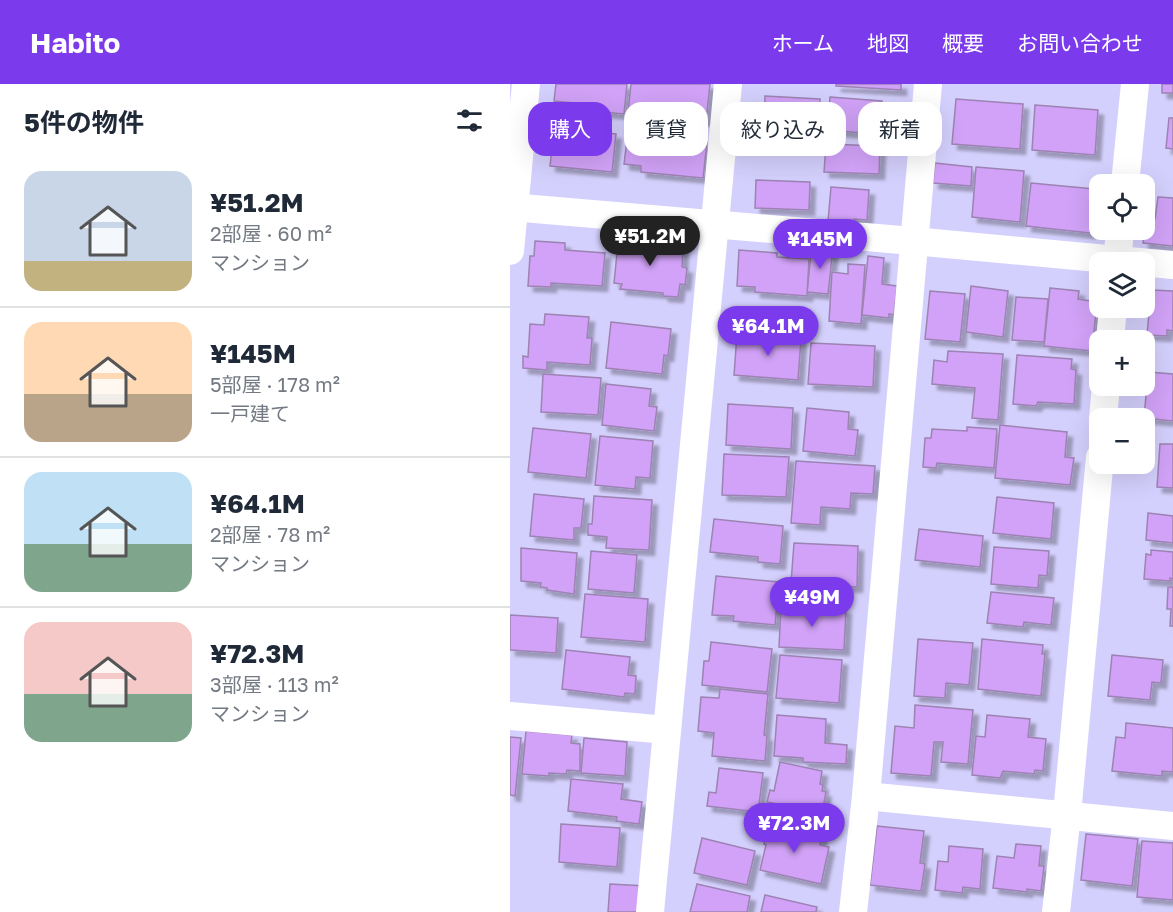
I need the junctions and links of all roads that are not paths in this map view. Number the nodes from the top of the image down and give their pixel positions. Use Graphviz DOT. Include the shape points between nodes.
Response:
graph roads {
  1 [pos="526,84"];
  2 [pos="728,84"];
  3 [pos="928,84"];
  4 [pos="1134,84"];
  5 [pos="1126,174"];
  6 [pos="512,207"];
  7 [pos="714,225"];
  8 [pos="913,241"];
  9 [pos="510,251"];
  10 [pos="1089,258"];
  11 [pos="1155,264"];
  12 [pos="1173,265"];
  13 [pos="1098,474"];
  14 [pos="510,716"];
  15 [pos="667,730"];
  16 [pos="866,796"];
  17 [pos="1067,814"];
  18 [pos="1173,826"];
  19 [pos="650,912"];
  20 [pos="853,912"];
  21 [pos="1056,912"];
  1 -- 6 [label="street"];
  2 -- 7 [label="street"];
  3 -- 8 [label="street"];
  4 -- 5 [label="street"];
  6 -- 7 [label="street"];
  6 -- 9 [label="street"];
  7 -- 8 [label="street"];
  7 -- 15 [label="street"];
  8 -- 10 [label="street"];
  8 -- 16 [label="street"];
  11 -- 12 [label="street"];
  13 -- 17 [label="street"];
  14 -- 15 [label="street"];
  15 -- 19 [label="street"];
  16 -- 17 [label="street"];
  16 -- 20 [label="street"];
  17 -- 18 [label="street"];
  17 -- 21 [label="street"];
}
